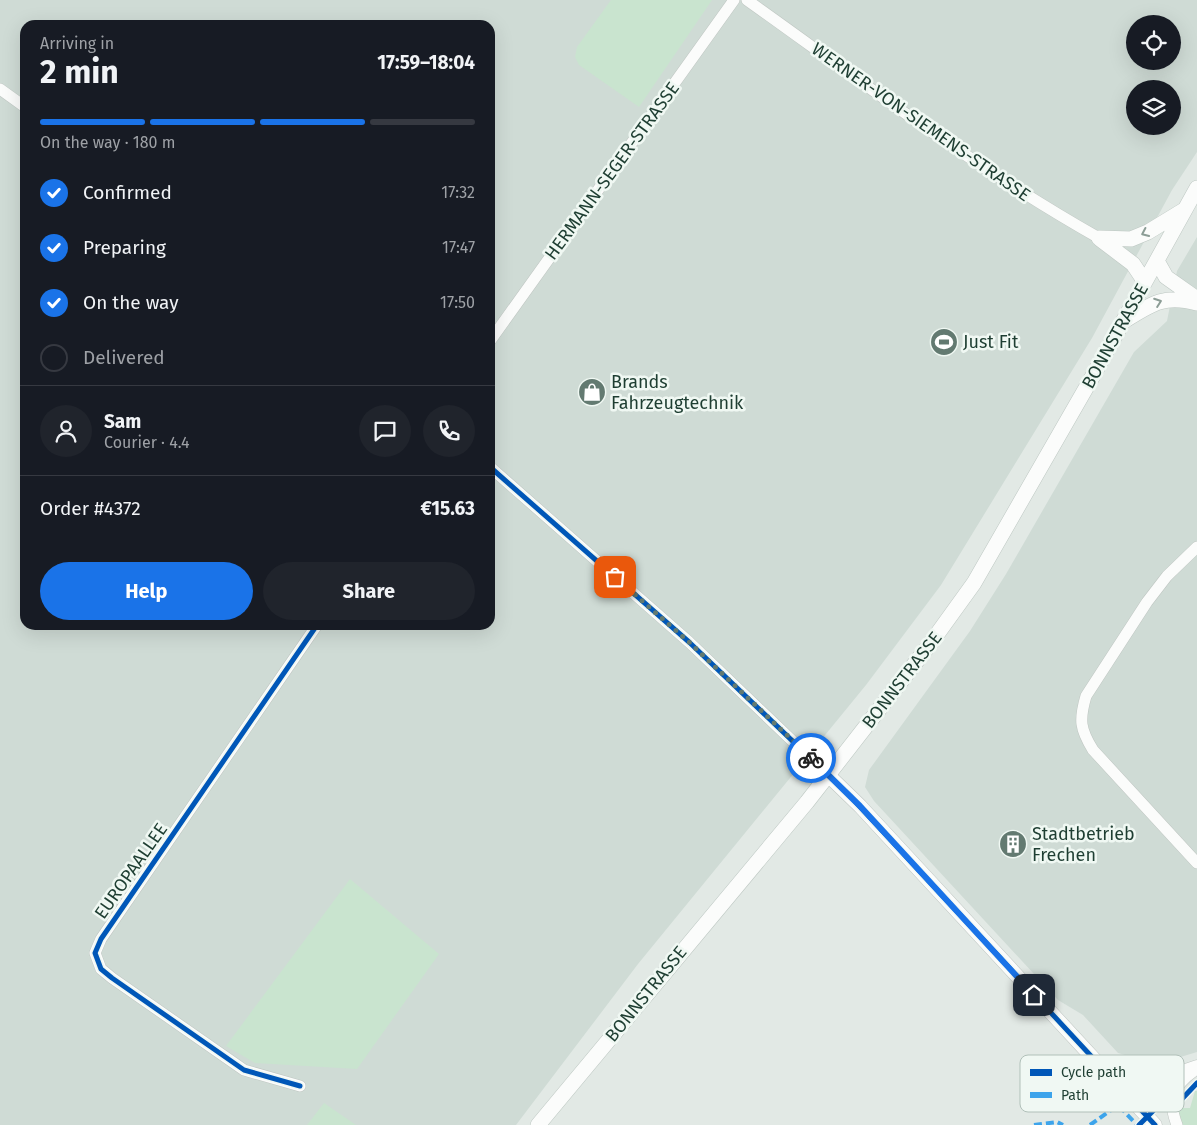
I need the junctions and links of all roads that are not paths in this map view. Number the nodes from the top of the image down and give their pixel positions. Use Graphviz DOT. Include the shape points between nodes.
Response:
graph roads {
  1 [pos="734,0"];
  2 [pos="747,0"];
  3 [pos="0,89"];
  4 [pos="20,104"];
  5 [pos="1197,188"];
  6 [pos="1185,209"];
  7 [pos="1098,238"];
  8 [pos="1157,261"];
  9 [pos="1145,282"];
  10 [pos="1197,301"];
  11 [pos="1122,322"];
  12 [pos="495,334"];
  13 [pos="495,471"];
  14 [pos="1197,547"];
  15 [pos="314,630"];
  16 [pos="828,775"];
  17 [pos="1197,863"];
  18 [pos="1091,1055"];
  19 [pos="1197,1068"];
  20 [pos="1184,1072"];
  21 [pos="1184,1078"];
  22 [pos="300,1086"];
  23 [pos="1143,1112"];
  24 [pos="1173,1112"];
  25 [pos="538,1125"];
  26 [pos="1154,1125"];
  27 [pos="1177,1125"];
  1 -- 12 [label="street, HERMANN-SEGER-STRASSE"];
  2 -- 7 [label="street, WERNER-VON-SIEMENS-STRASSE" via="942,139"];
  3 -- 4 [label="street"];
  5 -- 6 [label="main road, BONNSTRASSE"];
  6 -- 7 [label="main road, one-way" via="1131,239"];
  6 -- 8 [label="main road, BONNSTRASSE"];
  7 -- 9 [label="main road" via="1133,264"];
  8 -- 9 [label="main road, BONNSTRASSE"];
  8 -- 10 [label="main road" via="1166,277"];
  9 -- 11 [label="main road, BONNSTRASSE"];
  11 -- 10 [label="main road, one-way" via="1164,300 1181,298"];
  11 -- 16 [label="main road, BONNSTRASSE" via="974,583"];
  13 -- 16 [label="street" via="689,642"];
  14 -- 17 [label="street" via="1167,576 1147,602 1086,696 1081,714 1083,734 1093,750"];
  15 -- 22 [label="street, EUROPAALLEE" via="101,939 95,953 101,969 112,978 244,1070"];
  16 -- 18 [label="street"];
  16 -- 25 [label="main road, BONNSTRASSE"];
  19 -- 20 [label="street"];
  19 -- 21 [label="street"];
  23 -- 26 [label="street"];
  24 -- 27 [label="street"];
}
